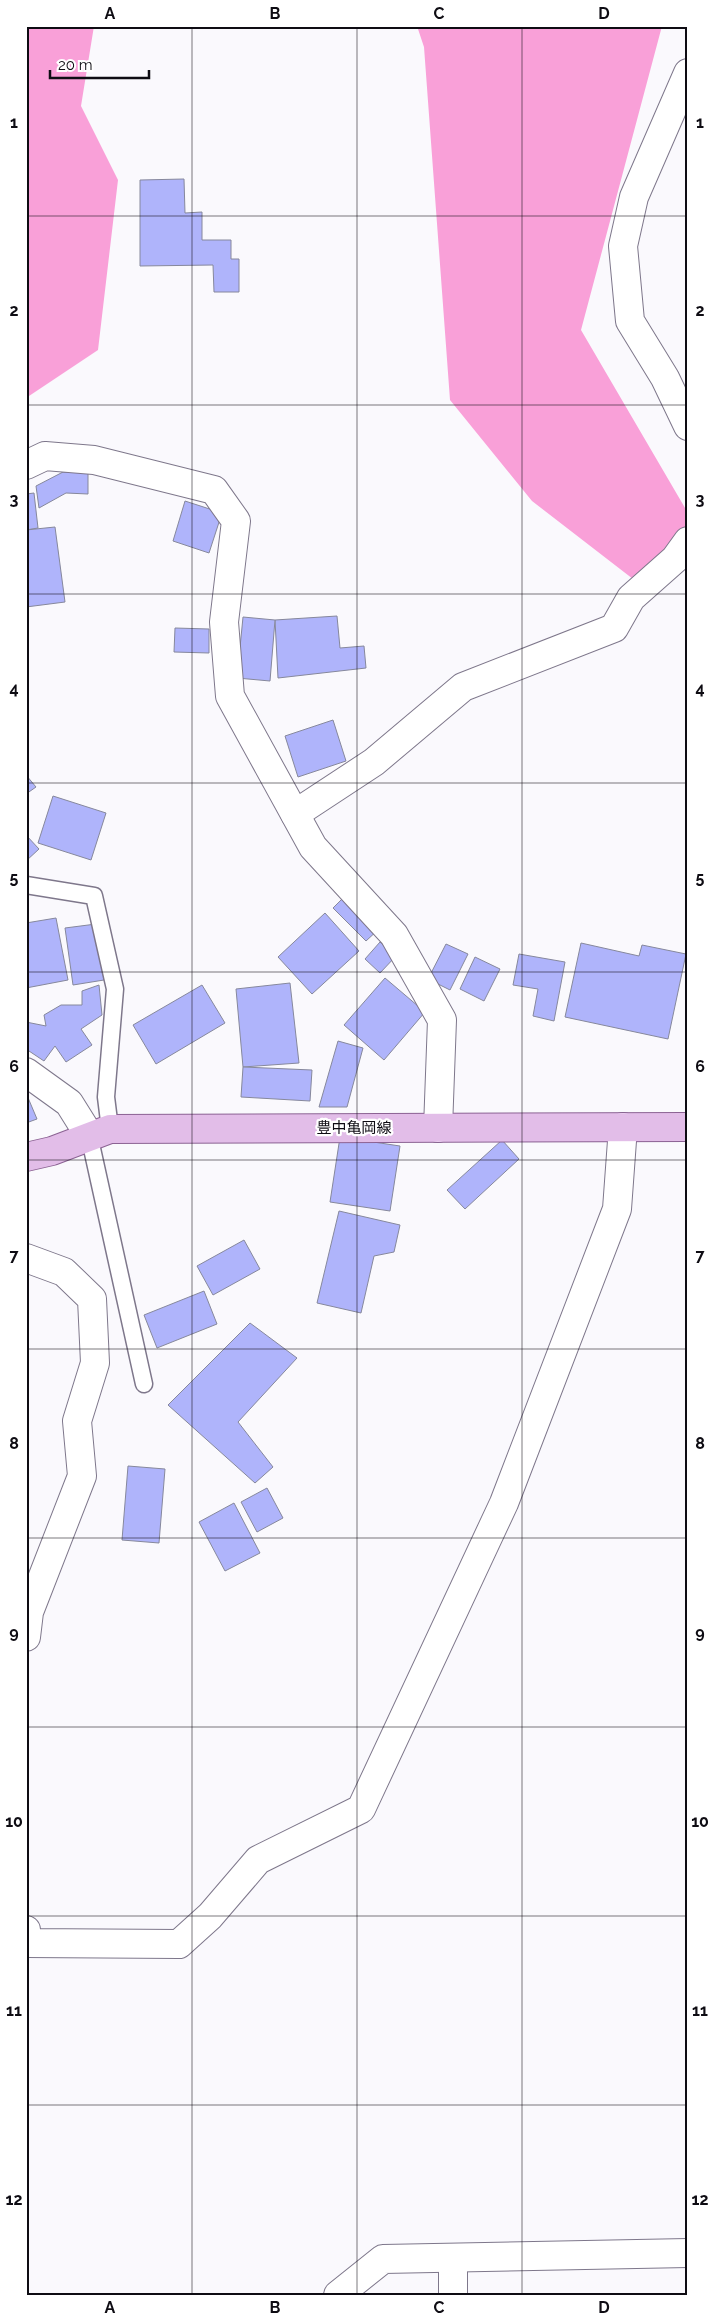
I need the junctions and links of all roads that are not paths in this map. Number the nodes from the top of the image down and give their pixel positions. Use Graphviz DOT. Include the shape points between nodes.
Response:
graph roads {
  1 [pos="688,73"];
  2 [pos="688,426"];
  3 [pos="26,464"];
  4 [pos="688,540"];
  5 [pos="295,814"];
  6 [pos="26,885"];
  7 [pos="26,1072"];
  8 [pos="623,1127"];
  9 [pos="688,1127"];
  10 [pos="438,1128"];
  11 [pos="99,1132"];
  12 [pos="26,1157"];
  13 [pos="26,1258"];
  14 [pos="144,1384"];
  15 [pos="26,1637"];
  16 [pos="26,1930"];
  17 [pos="688,2253"];
  18 [pos="453,2258"];
  19 [pos="338,2295"];
  20 [pos="453,2295"];
  1 -- 2 [label="street" via="634,197 623,246 630,321 665,378"];
  3 -- 5 [label="street" via="45,456 94,460 214,490 236,521 224,622 230,696"];
  4 -- 5 [label="street" via="676,560 631,598 614,628 463,686 374,762"];
  5 -- 10 [label="street" via="313,847 394,935 442,1020"];
  6 -- 11 [label="lane" via="94,896 115,989 106,1097"];
  7 -- 11 [label="street" via="70,1103"];
  8 -- 9 [label="main road, 豊中亀岡線"];
  8 -- 10 [label="main road, 豊中亀岡線"];
  8 -- 16 [label="street" via="617,1209 504,1503 362,1809 258,1860 210,1916 179,1944 27,1943"];
  10 -- 11 [label="main road, 豊中亀岡線"];
  11 -- 12 [label="main road, 豊中亀岡線" via="52,1151"];
  11 -- 14 [label="lane"];
  13 -- 15 [label="street" via="64,1272 92,1299 95,1363 77,1421 82,1476 29,1612"];
  17 -- 18 [label="street"];
  18 -- 19 [label="street" via="383,2259"];
  18 -- 20 [label="street"];
}
